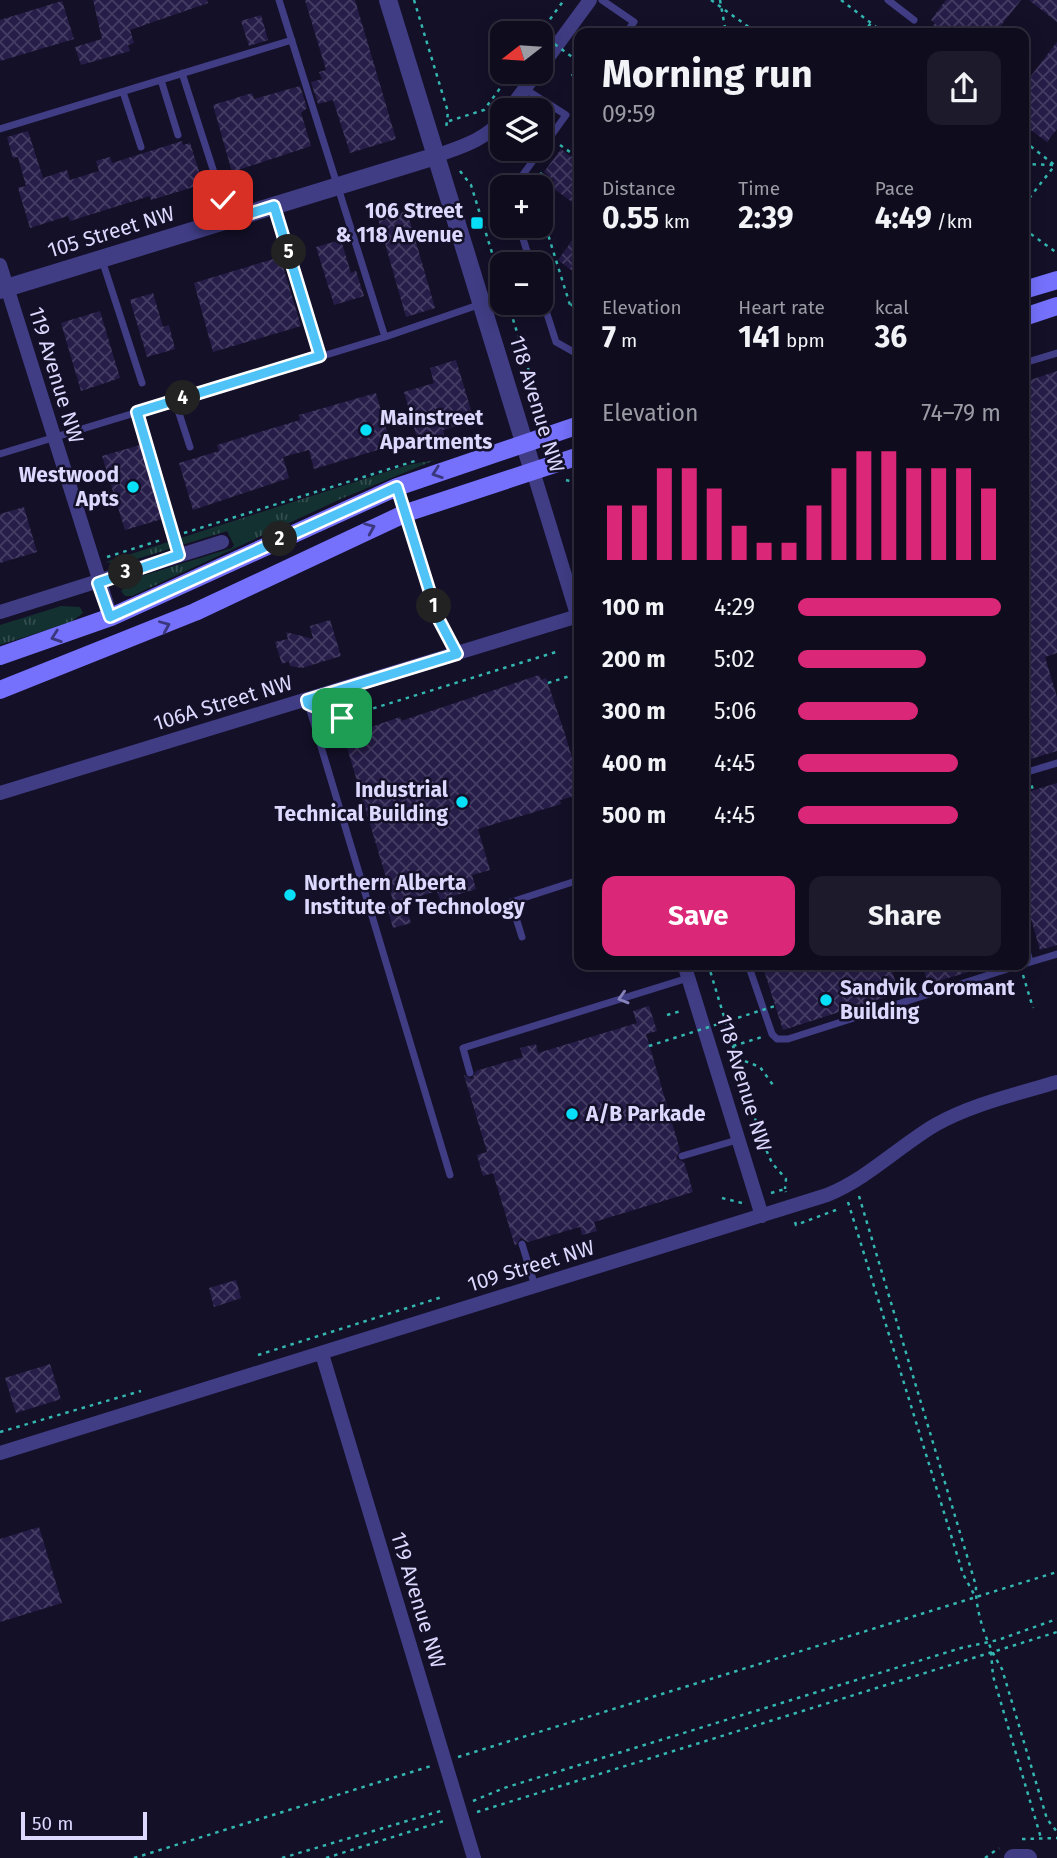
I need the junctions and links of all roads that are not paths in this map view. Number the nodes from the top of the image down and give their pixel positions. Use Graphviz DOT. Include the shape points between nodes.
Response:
graph roads {
  1 [pos="279,0"];
  2 [pos="388,0"];
  3 [pos="590,0"];
  4 [pos="602,0"];
  5 [pos="888,0"];
  6 [pos="914,20"];
  7 [pos="630,28"];
  8 [pos="292,40"];
  9 [pos="553,51"];
  10 [pos="182,74"];
  11 [pos="160,80"];
  12 [pos="529,84"];
  13 [pos="525,89"];
  14 [pos="123,92"];
  15 [pos="518,98"];
  16 [pos="0,129"];
  17 [pos="490,131"];
  18 [pos="178,135"];
  19 [pos="141,147"];
  20 [pos="443,153"];
  21 [pos="523,175"];
  22 [pos="337,186"];
  23 [pos="274,206"];
  24 [pos="229,220"];
  25 [pos="102,259"];
  26 [pos="0,265"];
  27 [pos="1057,280"];
  28 [pos="1029,288"];
  29 [pos="4,289"];
  30 [pos="481,303"];
  31 [pos="1057,306"];
  32 [pos="547,315"];
  33 [pos="1029,315"];
  34 [pos="384,337"];
  35 [pos="574,352"];
  36 [pos="1057,353"];
  37 [pos="320,356"];
  38 [pos="1029,361"];
  39 [pos="142,383"];
  40 [pos="175,401"];
  41 [pos="137,412"];
  42 [pos="574,427"];
  43 [pos="53,438"];
  44 [pos="524,442"];
  45 [pos="190,447"];
  46 [pos="0,454"];
  47 [pos="574,458"];
  48 [pos="533,471"];
  49 [pos="397,487"];
  50 [pos="406,513"];
  51 [pos="222,542"];
  52 [pos="179,555"];
  53 [pos="98,583"];
  54 [pos="574,605"];
  55 [pos="0,612"];
  56 [pos="110,617"];
  57 [pos="574,619"];
  58 [pos="457,654"];
  59 [pos="0,656"];
  60 [pos="0,690"];
  61 [pos="307,702"];
  62 [pos="1057,763"];
  63 [pos="1029,771"];
  64 [pos="0,793"];
  65 [pos="574,882"];
  66 [pos="522,937"];
  67 [pos="1057,954"];
  68 [pos="1029,962"];
  69 [pos="750,970"];
  70 [pos="1005,970"];
  71 [pos="686,971"];
  72 [pos="470,1073"];
  73 [pos="1057,1082"];
  74 [pos="737,1140"];
  75 [pos="682,1156"];
  76 [pos="450,1175"];
  77 [pos="762,1216"];
  78 [pos="522,1244"];
  79 [pos="536,1286"];
  80 [pos="322,1354"];
  81 [pos="0,1453"];
  82 [pos="474,1858"];
  83 [pos="1013,1858"];
  84 [pos="1027,1858"];
  1 -- 8 [label="lane"];
  2 -- 20 [label="street, 118 Avenue NW"];
  3 -- 9 [label="street"];
  4 -- 7 [label="lane" via="634,22"];
  5 -- 6 [label="lane"];
  8 -- 10 [label="lane"];
  8 -- 22 [label="lane"];
  10 -- 11 [label="lane"];
  10 -- 24 [label="lane"];
  11 -- 14 [label="lane"];
  11 -- 18 [label="lane"];
  12 -- 13 [label="street"];
  13 -- 15 [label="street"];
  13 -- 21 [label="lane" via="566,115"];
  14 -- 16 [label="lane"];
  14 -- 19 [label="lane"];
  17 -- 20 [label="street"];
  20 -- 22 [label="street, 105 Street NW"];
  20 -- 30 [label="street, 118 Avenue NW"];
  22 -- 23 [label="street, 105 Street NW"];
  22 -- 34 [label="lane"];
  23 -- 24 [label="street, 105 Street NW"];
  23 -- 37 [label="lane"];
  24 -- 25 [label="street, 105 Street NW"];
  25 -- 29 [label="street, 105 Street NW"];
  25 -- 39 [label="lane"];
  26 -- 29 [label="street, 119 Avenue NW"];
  27 -- 28 [label="main road"];
  29 -- 43 [label="street, 119 Avenue NW"];
  30 -- 34 [label="lane"];
  30 -- 44 [label="street, 118 Avenue NW"];
  31 -- 33 [label="main road"];
  32 -- 35 [label="lane" via="556,342"];
  34 -- 37 [label="lane"];
  36 -- 38 [label="lane"];
  37 -- 40 [label="lane"];
  40 -- 41 [label="lane"];
  40 -- 45 [label="lane"];
  41 -- 43 [label="lane"];
  41 -- 52 [label="lane"];
  42 -- 44 [label="main road"];
  43 -- 46 [label="lane"];
  43 -- 53 [label="street, 119 Avenue NW"];
  44 -- 48 [label="street, 118 Avenue NW"];
  44 -- 49 [label="main road, one-way"];
  47 -- 48 [label="main road"];
  48 -- 50 [label="main road"];
  48 -- 54 [label="street, 118 Avenue NW"];
  49 -- 50 [label="lane"];
  49 -- 56 [label="main road"];
  50 -- 58 [label="lane" via="438,618"];
  60 -- 50 [label="main road, one-way" via="195,612"];
  51 -- 52 [label="street"];
  52 -- 53 [label="street"];
  53 -- 55 [label="street"];
  53 -- 56 [label="street, 119 Avenue NW"];
  56 -- 59 [label="main road, one-way"];
  57 -- 58 [label="street, 106A Street NW"];
  58 -- 61 [label="street, 106A Street NW"];
  61 -- 64 [label="street, 106A Street NW"];
  61 -- 76 [label="lane"];
  62 -- 63 [label="lane"];
  65 -- 66 [label="lane" via="511,902"];
  67 -- 68 [label="lane"];
  69 -- 70 [label="lane" via="772,1034 788,1039"];
  71 -- 72 [label="lane, one-way" via="463,1048"];
  71 -- 74 [label="street, 118 Avenue NW"];
  73 -- 77 [label="street, 109 Street NW" via="958,1114 841,1189"];
  74 -- 75 [label="lane"];
  74 -- 77 [label="street, 118 Avenue NW"];
  77 -- 79 [label="street, 109 Street NW"];
  78 -- 79 [label="lane"];
  79 -- 80 [label="street, 109 Street NW"];
  80 -- 81 [label="street, 109 Street NW"];
  80 -- 82 [label="street, 119 Avenue NW"];
  83 -- 84 [label="street"];
}
